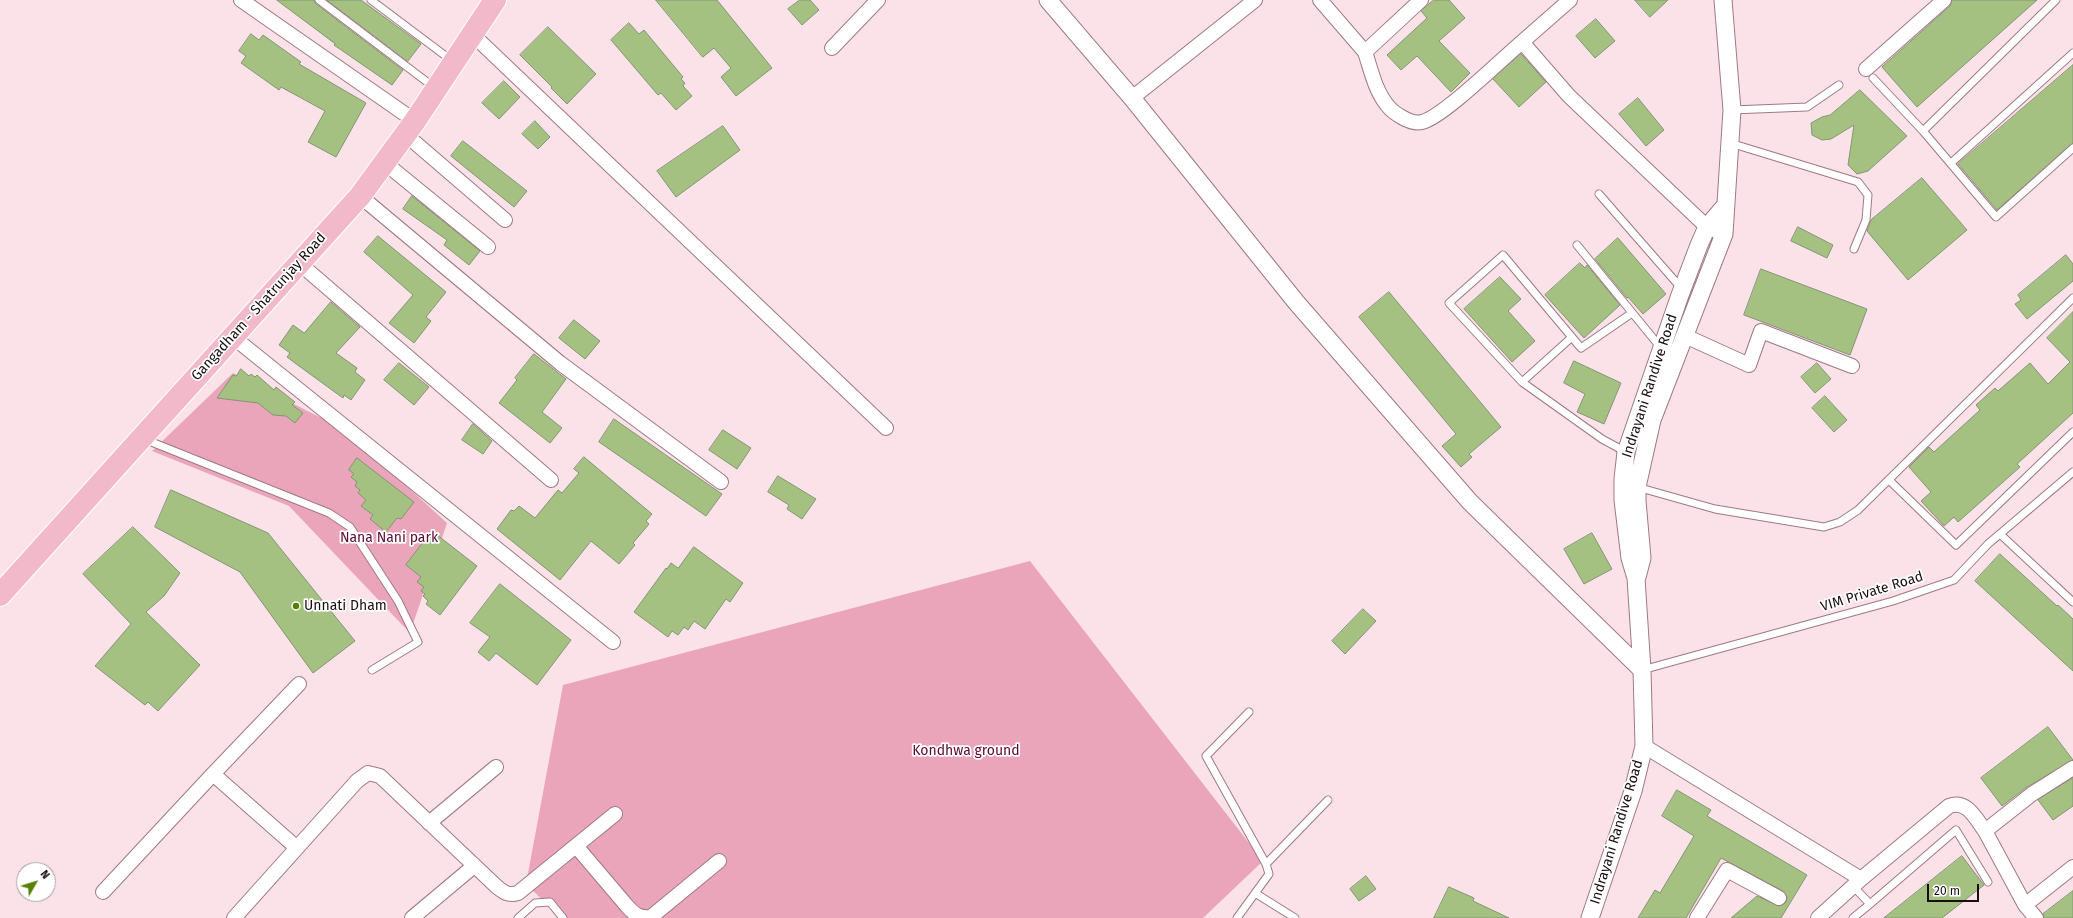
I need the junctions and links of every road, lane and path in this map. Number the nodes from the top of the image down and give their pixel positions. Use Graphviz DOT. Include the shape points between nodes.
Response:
graph roads {
  1 [pos="241,0"];
  2 [pos="319,0"];
  3 [pos="371,0"];
  4 [pos="494,0"];
  5 [pos="878,0"];
  6 [pos="1048,0"];
  7 [pos="1254,0"];
  8 [pos="1320,0"];
  9 [pos="1421,0"];
  10 [pos="1570,0"];
  11 [pos="1723,0"];
  12 [pos="1944,0"];
  13 [pos="2056,0"];
  14 [pos="472,34"];
  15 [pos="1522,42"];
  16 [pos="832,48"];
  17 [pos="1365,52"];
  18 [pos="2073,53"];
  19 [pos="453,62"];
  20 [pos="1870,74"];
  21 [pos="1839,85"];
  22 [pos="437,89"];
  23 [pos="1132,98"];
  24 [pos="1732,110"];
  25 [pos="410,128"];
  26 [pos="1923,131"];
  27 [pos="1730,143"];
  28 [pos="2073,148"];
  29 [pos="385,163"];
  30 [pos="1951,163"];
  31 [pos="1598,194"];
  32 [pos="360,196"];
  33 [pos="1726,206"];
  34 [pos="505,220"];
  35 [pos="1707,227"];
  36 [pos="1724,234"];
  37 [pos="1577,245"];
  38 [pos="488,248"];
  39 [pos="1854,249"];
  40 [pos="299,263"];
  41 [pos="1682,289"];
  42 [pos="2073,298"];
  43 [pos="1632,313"];
  44 [pos="1685,336"];
  45 [pos="233,337"];
  46 [pos="1572,337"];
  47 [pos="1661,349"];
  48 [pos="1852,366"];
  49 [pos="1522,382"];
  50 [pos="886,428"];
  51 [pos="2073,432"];
  52 [pos="142,438"];
  53 [pos="1626,452"];
  54 [pos="2073,472"];
  55 [pos="551,480"];
  56 [pos="1889,480"];
  57 [pos="721,482"];
  58 [pos="1630,483"];
  59 [pos="2000,534"];
  60 [pos="0,595"];
  61 [pos="2073,602"];
  62 [pos="613,642"];
  63 [pos="372,670"];
  64 [pos="1642,670"];
  65 [pos="299,684"];
  66 [pos="1249,712"];
  67 [pos="1644,746"];
  68 [pos="496,768"];
  69 [pos="2073,768"];
  70 [pos="213,774"];
  71 [pos="1328,800"];
  72 [pos="615,814"];
  73 [pos="429,823"];
  74 [pos="1985,830"];
  75 [pos="576,846"];
  76 [pos="297,848"];
  77 [pos="719,862"];
  78 [pos="1266,864"];
  79 [pos="474,866"];
  80 [pos="2073,867"];
  81 [pos="1857,882"];
  82 [pos="1988,882"];
  83 [pos="103,892"];
  84 [pos="1255,893"];
  85 [pos="1779,898"];
  86 [pos="1870,904"];
  87 [pos="2025,905"];
  88 [pos="234,918"];
  89 [pos="412,918"];
  90 [pos="518,918"];
  91 [pos="563,918"];
  92 [pos="1237,918"];
  93 [pos="1295,918"];
  94 [pos="1590,918"];
  95 [pos="1697,918"];
  96 [pos="1818,918"];
  97 [pos="1853,918"];
  98 [pos="2036,918"];
  1 -- 25 [label="street"];
  2 -- 22 [label="lane"];
  3 -- 19 [label="lane"];
  4 -- 14 [label="main road, Gangadham - Shatrunjay Road"];
  5 -- 16 [label="street"];
  6 -- 23 [label="street"];
  7 -- 23 [label="street"];
  8 -- 17 [label="street"];
  9 -- 17 [label="street"];
  10 -- 15 [label="street"];
  11 -- 24 [label="street, Indrayani Randive Road"];
  12 -- 20 [label="street"];
  13 -- 26 [label="lane"];
  14 -- 19 [label="main road, Gangadham - Shatrunjay Road"];
  14 -- 50 [label="street"];
  15 -- 17 [label="street" via="1436,115 1421,122 1405,119 1387,106 1376,87"];
  15 -- 35 [label="street" via="1569,96"];
  18 -- 30 [label="lane"];
  19 -- 22 [label="main road, Gangadham - Shatrunjay Road"];
  20 -- 26 [label="lane"];
  21 -- 24 [label="lane" via="1806,106"];
  22 -- 25 [label="main road, Gangadham - Shatrunjay Road"];
  23 -- 64 [label="street" via="1296,302 1470,502"];
  24 -- 27 [label="street, Indrayani Randive Road"];
  25 -- 29 [label="main road, Gangadham - Shatrunjay Road"];
  25 -- 34 [label="street"];
  26 -- 30 [label="lane"];
  27 -- 33 [label="street, Indrayani Randive Road"];
  27 -- 39 [label="lane" via="1858,182 1868,195 1866,220"];
  28 -- 30 [label="lane" via="1996,217"];
  29 -- 32 [label="main road, Gangadham - Shatrunjay Road"];
  29 -- 38 [label="street"];
  31 -- 41 [label="lane"];
  32 -- 40 [label="main road, Gangadham - Shatrunjay Road"];
  32 -- 57 [label="street" via="560,363"];
  33 -- 35 [label="street, Indrayani Randive Road"];
  33 -- 36 [label="street, Indrayani Randive Road"];
  35 -- 36 [label="street"];
  35 -- 41 [label="street, Indrayani Randive Road"];
  36 -- 44 [label="street, Indrayani Randive Road"];
  37 -- 43 [label="lane"];
  40 -- 45 [label="main road, Gangadham - Shatrunjay Road"];
  40 -- 55 [label="street"];
  41 -- 47 [label="street, Indrayani Randive Road"];
  42 -- 56 [label="lane"];
  43 -- 46 [label="lane" via="1581,348"];
  43 -- 47 [label="lane"];
  44 -- 48 [label="street" via="1749,365 1761,332"];
  44 -- 58 [label="street, Indrayani Randive Road"];
  45 -- 52 [label="main road, Gangadham - Shatrunjay Road"];
  45 -- 62 [label="street"];
  46 -- 49 [label="lane"];
  46 -- 49 [label="lane" via="1503,255 1449,303"];
  47 -- 53 [label="street, Indrayani Randive Road"];
  49 -- 53 [label="lane" via="1602,439"];
  51 -- 56 [label="lane" via="1956,545"];
  52 -- 60 [label="main road, Gangadham - Shatrunjay Road"];
  52 -- 63 [label="lane" via="329,513 350,527 398,601 418,642"];
  53 -- 58 [label="street, Indrayani Randive Road"];
  54 -- 59 [label="lane, VIM Private Road"];
  56 -- 58 [label="lane" via="1858,510 1840,522 1824,527 1715,509"];
  58 -- 64 [label="street, Indrayani Randive Road" via="1623,500 1630,558 1636,578"];
  59 -- 61 [label="lane"];
  59 -- 64 [label="lane, VIM Private Road" via="1954,580 1894,601"];
  64 -- 67 [label="street, Indrayani Randive Road"];
  65 -- 70 [label="street"];
  66 -- 78 [label="lane" via="1206,756"];
  67 -- 81 [label="street"];
  67 -- 94 [label="street, Indrayani Randive Road" via="1633,791"];
  68 -- 73 [label="street"];
  69 -- 74 [label="street" via="2032,794"];
  70 -- 76 [label="street"];
  70 -- 83 [label="street"];
  71 -- 78 [label="lane"];
  72 -- 75 [label="street"];
  73 -- 76 [label="street" via="380,776 368,773"];
  73 -- 79 [label="street"];
  74 -- 81 [label="street" via="1969,810 1958,804 1949,806"];
  74 -- 87 [label="street"];
  75 -- 77 [label="street" via="635,915 643,918 651,917"];
  75 -- 79 [label="street" via="518,893 511,895 504,893"];
  76 -- 88 [label="street"];
  78 -- 84 [label="lane" via="1270,874"];
  79 -- 89 [label="street"];
  80 -- 87 [label="street"];
  81 -- 86 [label="lane"];
  81 -- 96 [label="street"];
  82 -- 86 [label="lane" via="1956,830"];
  84 -- 92 [label="lane"];
  84 -- 93 [label="lane"];
  85 -- 95 [label="street" via="1727,870"];
  86 -- 97 [label="lane"];
  87 -- 98 [label="street"];
  90 -- 91 [label="lane" via="535,902 550,902"];
}
